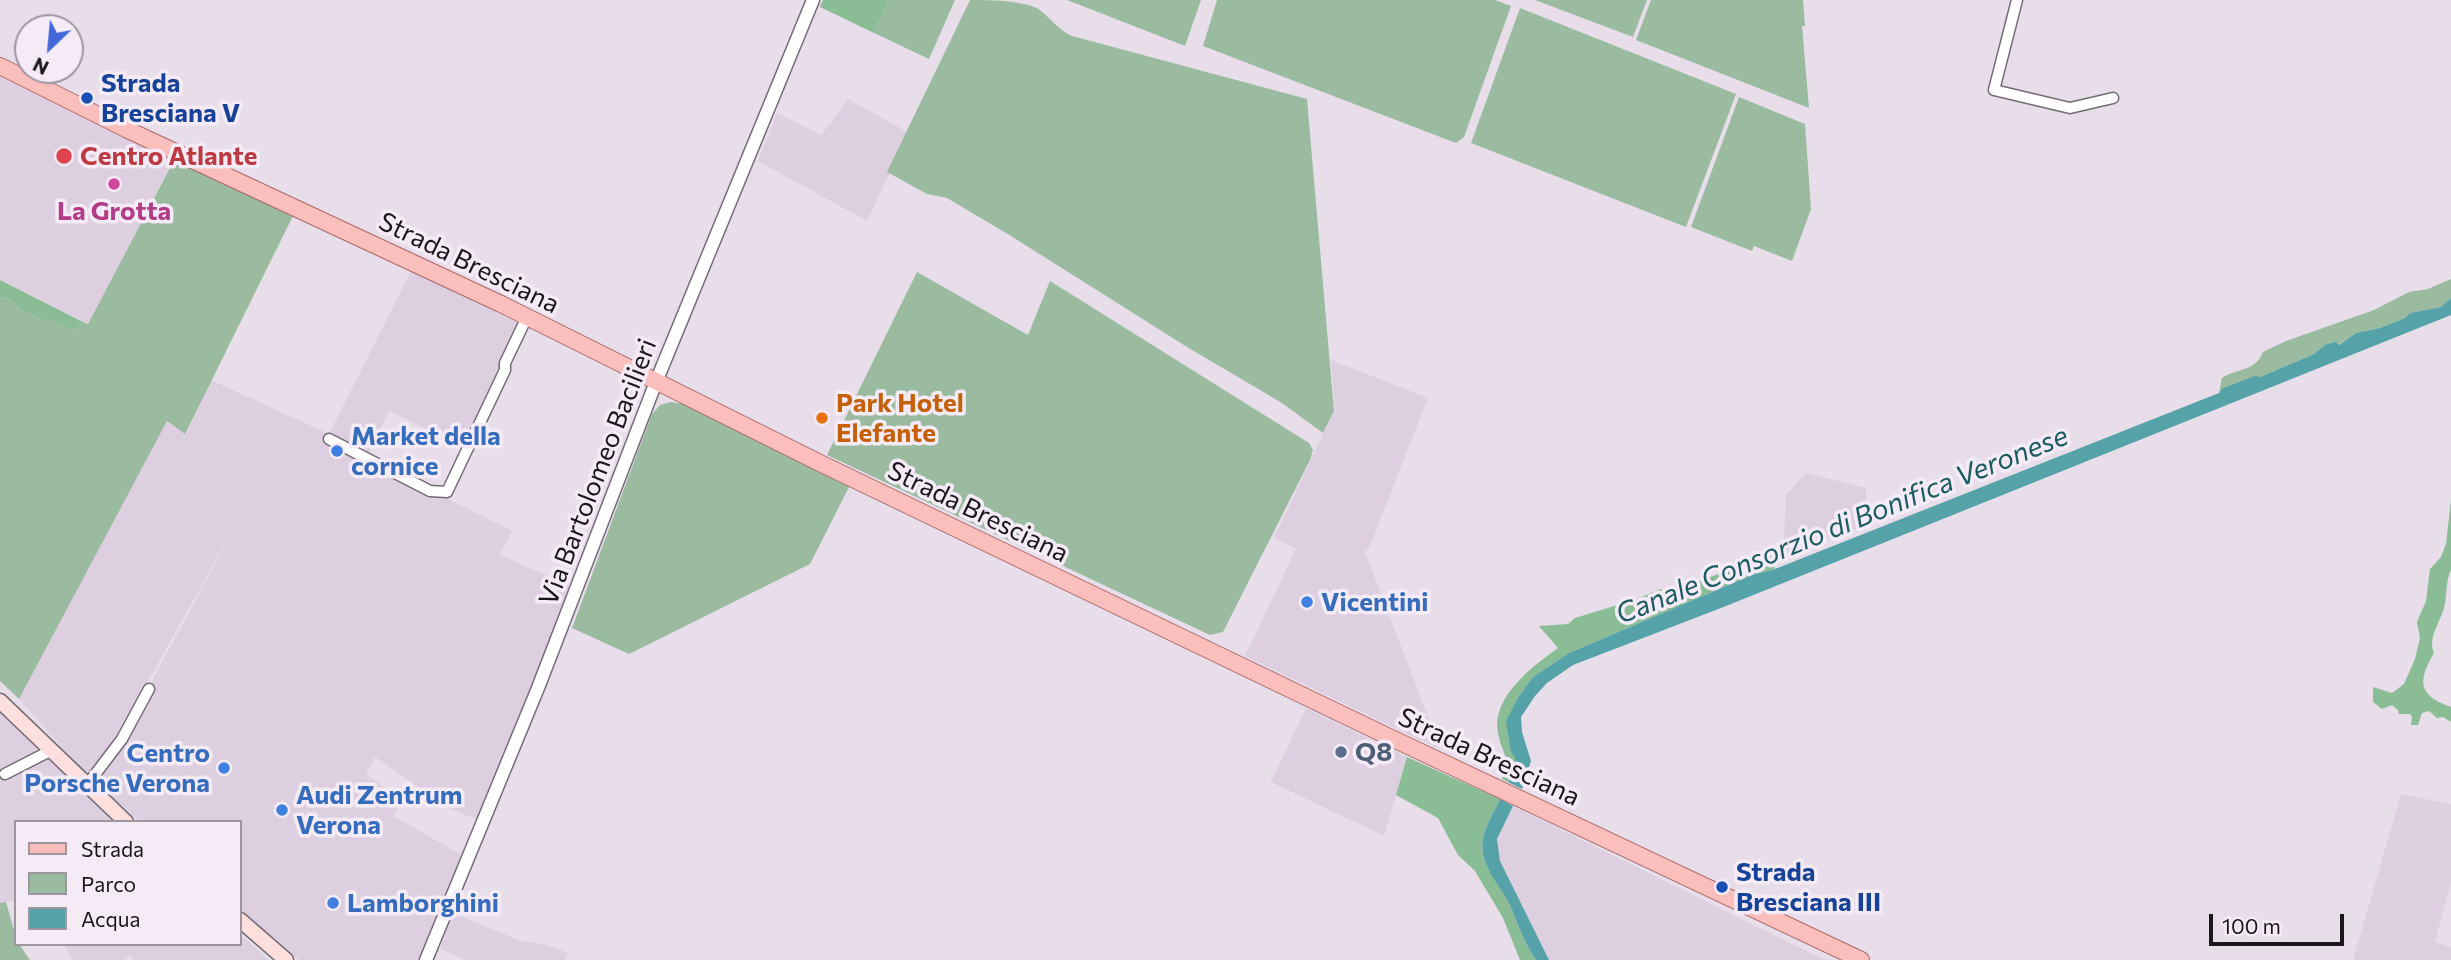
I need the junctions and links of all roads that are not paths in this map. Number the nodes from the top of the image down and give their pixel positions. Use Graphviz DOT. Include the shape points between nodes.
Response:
graph roads {
  1 [pos="813,0"];
  2 [pos="2017,0"];
  3 [pos="0,66"];
  4 [pos="2113,98"];
  5 [pos="527,317"];
  6 [pos="656,382"];
  7 [pos="329,439"];
  8 [pos="149,689"];
  9 [pos="0,701"];
  10 [pos="50,751"];
  11 [pos="5,774"];
  12 [pos="87,785"];
  13 [pos="124,820"];
  14 [pos="242,922"];
  15 [pos="286,960"];
  16 [pos="426,960"];
  17 [pos="1861,960"];
  1 -- 6 [label="street, Via Bartolomeo Bacilieri"];
  2 -- 4 [label="street" via="1994,90 2070,108"];
  3 -- 5 [label="main road, Strada Bresciana"];
  5 -- 6 [label="main road, Strada Bresciana"];
  5 -- 7 [label="street, Strada Bresciana" via="447,492 430,491"];
  6 -- 16 [label="street, Via Bartolomeo Bacilieri"];
  6 -- 17 [label="main road, Strada Bresciana"];
  8 -- 12 [label="street" via="122,739"];
  9 -- 10 [label="main road"];
  10 -- 11 [label="street"];
  10 -- 12 [label="main road"];
  12 -- 13 [label="main road"];
  14 -- 15 [label="main road"];
}
